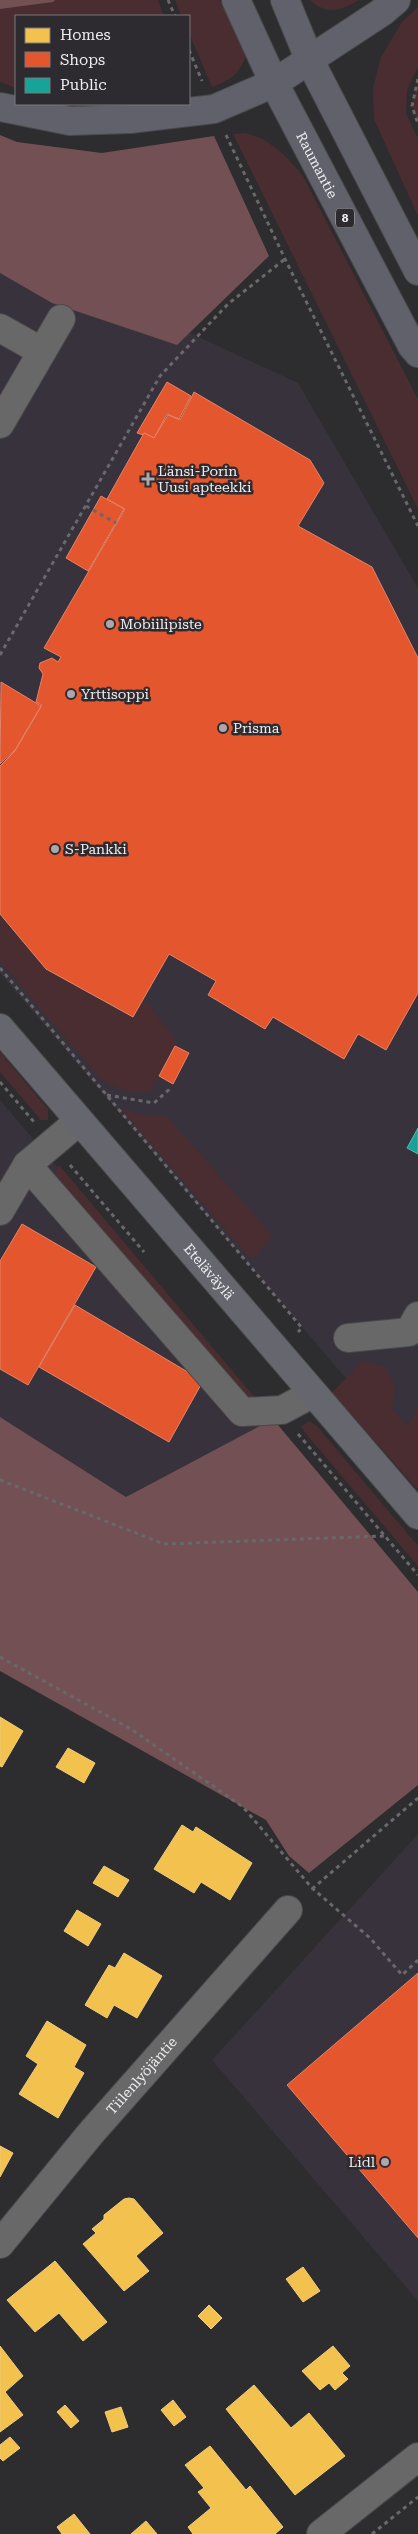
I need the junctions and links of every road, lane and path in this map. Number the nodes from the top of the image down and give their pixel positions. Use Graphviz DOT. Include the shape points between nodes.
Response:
graph roads {
  1 [pos="168,0"];
  2 [pos="236,0"];
  3 [pos="284,0"];
  4 [pos="396,0"];
  5 [pos="175,15"];
  6 [pos="190,52"];
  7 [pos="310,61"];
  8 [pos="418,79"];
  9 [pos="274,82"];
  10 [pos="0,107"];
  11 [pos="214,109"];
  12 [pos="418,124"];
  13 [pos="285,259"];
  14 [pos="418,271"];
  15 [pos="61,319"];
  16 [pos="0,328"];
  17 [pos="42,351"];
  18 [pos="418,353"];
  19 [pos="0,424"];
  20 [pos="86,506"];
  21 [pos="116,523"];
  22 [pos="418,526"];
  23 [pos="0,655"];
  24 [pos="0,968"];
  25 [pos="0,1028"];
  26 [pos="172,1087"];
  27 [pos="107,1095"];
  28 [pos="79,1120"];
  29 [pos="27,1165"];
  30 [pos="0,1211"];
  31 [pos="418,1316"];
  32 [pos="348,1338"];
  33 [pos="276,1351"];
  34 [pos="312,1394"];
  35 [pos="0,1480"];
  36 [pos="418,1515"];
  37 [pos="385,1536"];
  38 [pos="0,1657"];
  39 [pos="418,1798"];
  40 [pos="312,1888"];
  41 [pos="288,1910"];
  42 [pos="418,1960"];
  43 [pos="0,2244"];
  44 [pos="418,2457"];
  45 [pos="418,2497"];
  46 [pos="321,2534"];
  47 [pos="372,2534"];
  1 -- 5 [label="path"];
  2 -- 9 [label="highway, Raumantie / 8"];
  3 -- 7 [label="highway"];
  4 -- 7 [label="highway"];
  6 -- 11 [label="path"];
  7 -- 9 [label="highway"];
  7 -- 14 [label="highway"];
  8 -- 12 [label="path" via="412,106"];
  9 -- 11 [label="highway"];
  9 -- 18 [label="highway, Raumantie / 8"];
  10 -- 11 [label="highway" via="70,121 130,119"];
  11 -- 13 [label="path"];
  13 -- 20 [label="path" via="228,304 160,376"];
  13 -- 22 [label="path"];
  15 -- 17 [label="street"];
  16 -- 17 [label="street"];
  17 -- 19 [label="street"];
  20 -- 21 [label="path"];
  20 -- 23 [label="path"];
  24 -- 27 [label="path"];
  25 -- 28 [label="main road, Eteläväylä"];
  26 -- 27 [label="path" via="154,1103"];
  27 -- 33 [label="path" via="302,1328"];
  28 -- 29 [label="street"];
  28 -- 33 [label="main road, Eteläväylä"];
  29 -- 30 [label="street"];
  29 -- 34 [label="street" via="242,1412 282,1410"];
  31 -- 32 [label="street" via="409,1332"];
  33 -- 34 [label="main road, Eteläväylä"];
  34 -- 36 [label="main road, Eteläväylä"];
  35 -- 37 [label="path" via="164,1544"];
  38 -- 40 [label="path" via="131,1730 243,1807"];
  39 -- 40 [label="path"];
  40 -- 41 [label="path"];
  40 -- 42 [label="path" via="370,1938 402,1975"];
  41 -- 43 [label="street, Tiilenlyöjäntie" via="91,2133"];
  44 -- 46 [label="street"];
  45 -- 47 [label="path"];
}
